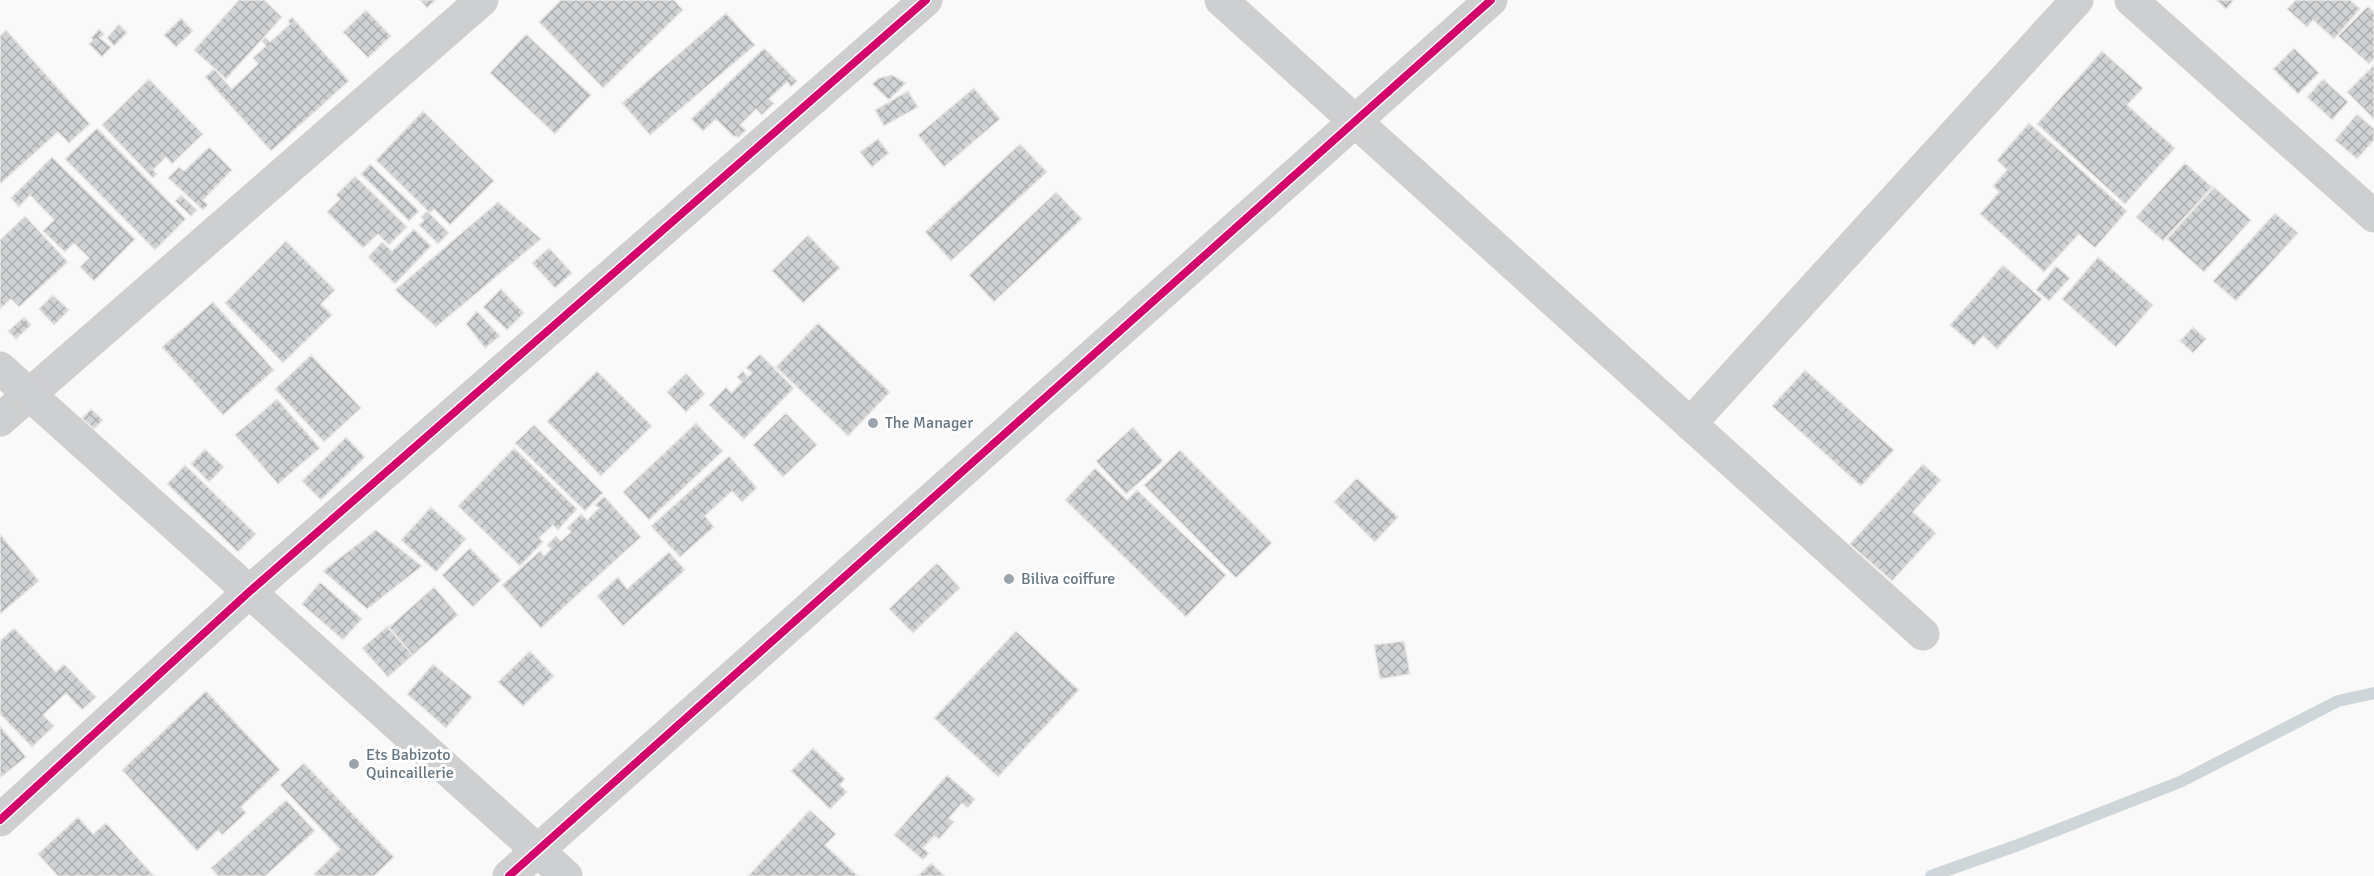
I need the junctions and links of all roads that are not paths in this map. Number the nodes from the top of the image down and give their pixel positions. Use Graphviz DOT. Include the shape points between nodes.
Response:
graph roads {
  1 [pos="482,0"];
  2 [pos="926,0"];
  3 [pos="1221,0"];
  4 [pos="1491,0"];
  5 [pos="2077,0"];
  6 [pos="2131,0"];
  7 [pos="1356,122"];
  8 [pos="2374,216"];
  9 [pos="0,368"];
  10 [pos="29,394"];
  11 [pos="0,420"];
  12 [pos="1690,424"];
  13 [pos="249,592"];
  14 [pos="1923,634"];
  15 [pos="0,820"];
  16 [pos="538,851"];
  17 [pos="508,876"];
  18 [pos="566,876"];
  1 -- 10 [label="street"];
  2 -- 13 [label="street"];
  3 -- 7 [label="street"];
  4 -- 7 [label="street"];
  5 -- 12 [label="street"];
  6 -- 8 [label="street"];
  7 -- 12 [label="street"];
  7 -- 16 [label="street"];
  9 -- 10 [label="street"];
  10 -- 11 [label="street"];
  10 -- 13 [label="street"];
  12 -- 14 [label="street"];
  13 -- 15 [label="street"];
  13 -- 16 [label="street"];
  16 -- 17 [label="street"];
  16 -- 18 [label="street"];
}
